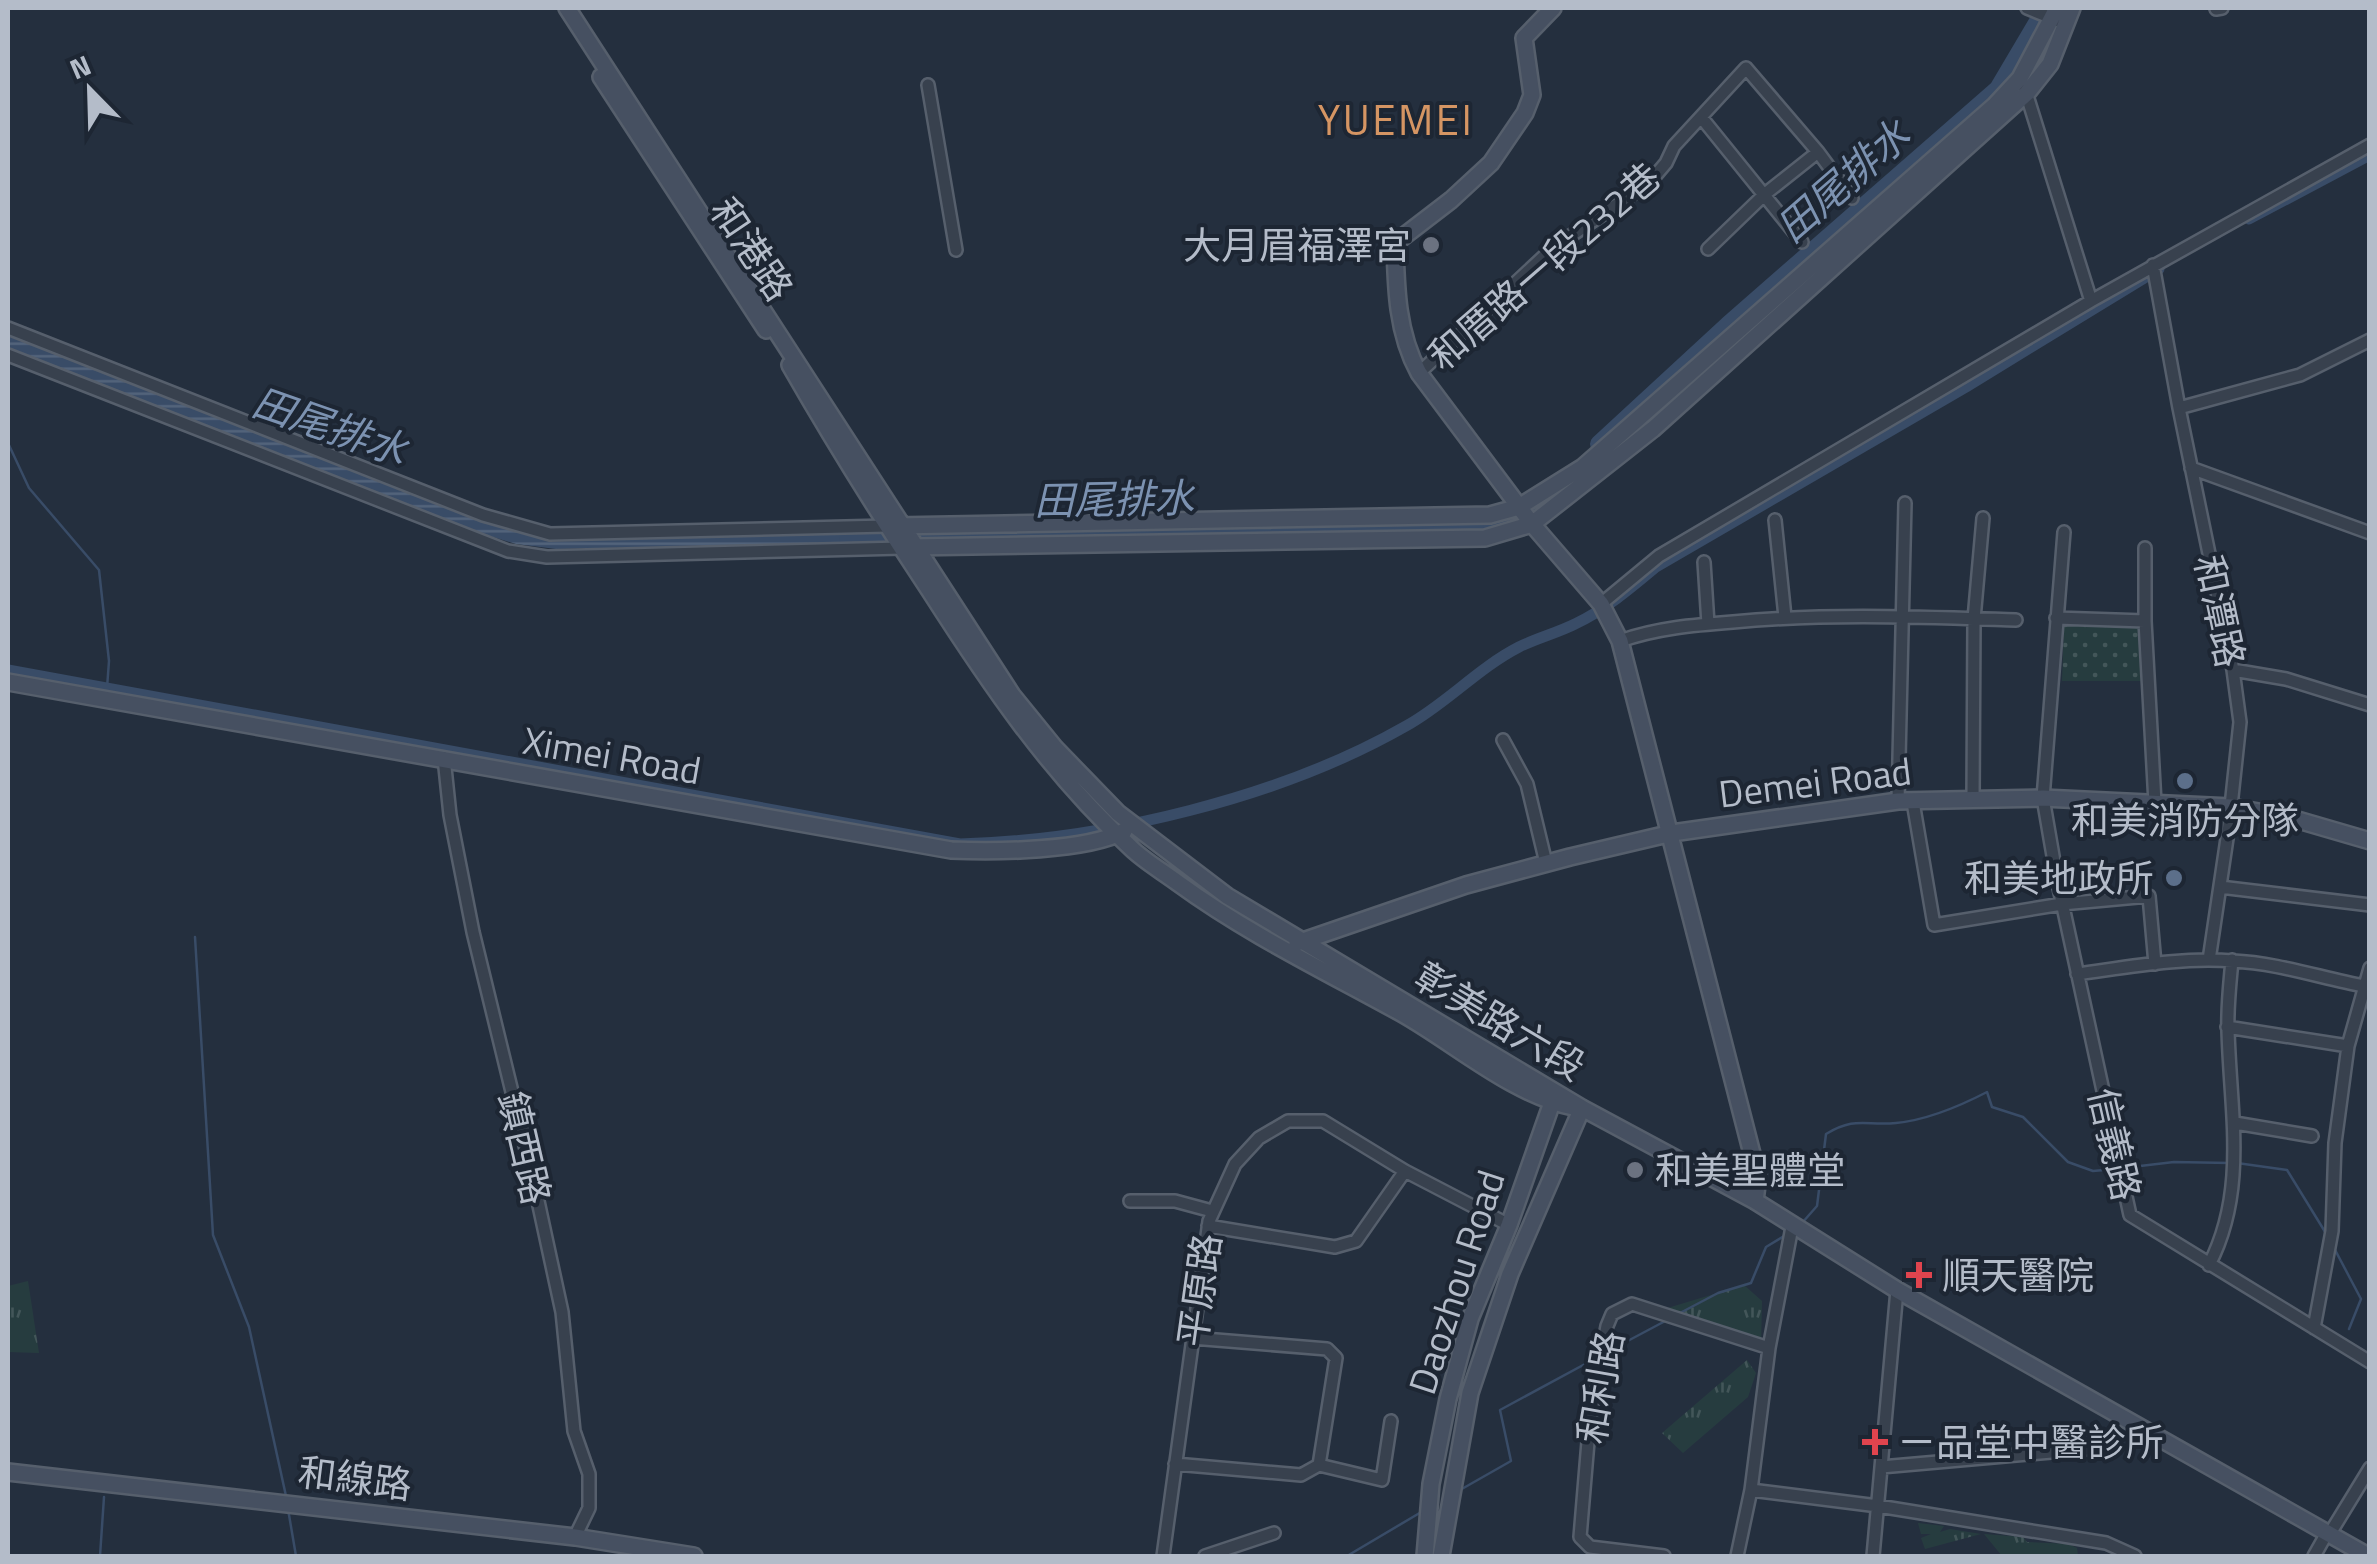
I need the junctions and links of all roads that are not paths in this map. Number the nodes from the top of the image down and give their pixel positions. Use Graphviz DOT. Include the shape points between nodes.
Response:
graph roads {
  1 [pos="556,8"];
  2 [pos="568,8"];
  3 [pos="1553,8"];
  4 [pos="2027,8"];
  5 [pos="2072,8"];
  6 [pos="2059,17"];
  7 [pos="928,85"];
  8 [pos="2024,86"];
  9 [pos="1700,117"];
  10 [pos="2370,146"];
  11 [pos="1818,152"];
  12 [pos="1765,194"];
  13 [pos="1852,198"];
  14 [pos="1802,242"];
  15 [pos="1708,249"];
  16 [pos="956,250"];
  17 [pos="2153,265"];
  18 [pos="2092,300"];
  19 [pos="8,328"];
  20 [pos="2370,340"];
  21 [pos="8,355"];
  22 [pos="1420,373"];
  23 [pos="2179,408"];
  24 [pos="2191,468"];
  25 [pos="1905,503"];
  26 [pos="1526,516"];
  27 [pos="1983,518"];
  28 [pos="1775,520"];
  29 [pos="2064,532"];
  30 [pos="550,534"];
  31 [pos="2370,534"];
  32 [pos="902,536"];
  33 [pos="2145,548"];
  34 [pos="547,557"];
  35 [pos="1704,562"];
  36 [pos="1600,604"];
  37 [pos="1902,615"];
  38 [pos="1785,617"];
  39 [pos="2056,618"];
  40 [pos="1974,619"];
  41 [pos="2016,620"];
  42 [pos="2145,621"];
  43 [pos="1708,624"];
  44 [pos="1620,641"];
  45 [pos="2233,670"];
  46 [pos="8,682"];
  47 [pos="2370,705"];
  48 [pos="1503,740"];
  49 [pos="444,758"];
  50 [pos="2043,798"];
  51 [pos="1973,799"];
  52 [pos="1906,801"];
  53 [pos="2154,803"];
  54 [pos="2230,807"];
  55 [pos="1121,824"];
  56 [pos="1672,834"];
  57 [pos="2370,841"];
  58 [pos="1546,864"];
  59 [pos="1215,887"];
  60 [pos="2220,887"];
  61 [pos="1204,902"];
  62 [pos="2062,904"];
  63 [pos="2370,905"];
  64 [pos="1302,941"];
  65 [pos="1281,950"];
  66 [pos="2208,960"];
  67 [pos="2232,960"];
  68 [pos="2155,964"];
  69 [pos="2370,968"];
  70 [pos="2077,974"];
  71 [pos="2364,986"];
  72 [pos="2228,1027"];
  73 [pos="2348,1046"];
  74 [pos="1554,1096"];
  75 [pos="1582,1108"];
  76 [pos="2235,1123"];
  77 [pos="2312,1136"];
  78 [pos="1405,1172"];
  79 [pos="1130,1202"];
  80 [pos="1756,1202"];
  81 [pos="1212,1211"];
  82 [pos="1508,1225"];
  83 [pos="1208,1226"];
  84 [pos="1792,1226"];
  85 [pos="2209,1265"];
  86 [pos="1898,1290"];
  87 [pos="2314,1328"];
  88 [pos="1192,1338"];
  89 [pos="1769,1348"];
  90 [pos="2370,1362"];
  91 [pos="1391,1421"];
  92 [pos="2097,1448"];
  93 [pos="1175,1464"];
  94 [pos="1319,1465"];
  95 [pos="1881,1467"];
  96 [pos="2370,1468"];
  97 [pos="8,1472"];
  98 [pos="1751,1490"];
  99 [pos="1878,1506"];
  100 [pos="1274,1533"];
  101 [pos="2328,1534"];
  102 [pos="576,1536"];
  103 [pos="694,1556"];
  104 [pos="1163,1556"];
  105 [pos="1204,1556"];
  106 [pos="1424,1556"];
  107 [pos="1440,1556"];
  108 [pos="1661,1556"];
  109 [pos="1737,1556"];
  110 [pos="1874,1556"];
  111 [pos="2135,1556"];
  112 [pos="2314,1556"];
  113 [pos="2368,1556"];
  1 -- 32 [label="street, 和港路"];
  2 -- 32 [label="street, 和港路"];
  3 -- 22 [label="street" via="1524,38 1532,94 1517,125 1491,163 1396,243 1400,319"];
  4 -- 6 [label="street"];
  5 -- 6 [label="street"];
  6 -- 8 [label="street" via="2050,64"];
  7 -- 16 [label="street"];
  8 -- 18 [label="street"];
  8 -- 26 [label="street"];
  9 -- 11 [label="street, 和厝路一段232巷" via="1746,68"];
  9 -- 12 [label="street"];
  9 -- 22 [label="street, 和厝路一段232巷" via="1650,184 1554,247"];
  10 -- 17 [label="street"];
  11 -- 12 [label="street"];
  11 -- 13 [label="street"];
  12 -- 14 [label="street"];
  12 -- 15 [label="street"];
  17 -- 18 [label="street"];
  17 -- 23 [label="street, 和潭路"];
  18 -- 36 [label="street" via="1659,556"];
  19 -- 30 [label="street" via="483,515"];
  20 -- 23 [label="street" via="2300,375"];
  21 -- 34 [label="street" via="508,551"];
  22 -- 26 [label="street"];
  23 -- 24 [label="street, 和潭路"];
  24 -- 31 [label="street"];
  24 -- 45 [label="street, 和潭路"];
  25 -- 37 [label="street"];
  26 -- 32 [label="street"];
  26 -- 32 [label="street" via="1486,538"];
  26 -- 36 [label="street"];
  27 -- 40 [label="street"];
  28 -- 38 [label="street"];
  29 -- 39 [label="street, 信義路"];
  30 -- 32 [label="street"];
  30 -- 34 [label="street"];
  32 -- 34 [label="street"];
  32 -- 55 [label="street, 和港路" via="1012,695"];
  33 -- 42 [label="street"];
  35 -- 43 [label="street"];
  36 -- 44 [label="street"];
  37 -- 38 [label="street"];
  37 -- 40 [label="street"];
  37 -- 52 [label="street"];
  38 -- 43 [label="street"];
  39 -- 42 [label="street"];
  39 -- 50 [label="street, 信義路"];
  40 -- 41 [label="street"];
  40 -- 51 [label="street"];
  42 -- 53 [label="street"];
  43 -- 44 [label="street"];
  44 -- 56 [label="street"];
  45 -- 47 [label="street"];
  45 -- 54 [label="street, 和潭路" via="2240,722"];
  46 -- 49 [label="street, Ximei Road"];
  48 -- 58 [label="street" via="1527,784"];
  49 -- 55 [label="street, Ximei Road" via="951,850 1032,850"];
  49 -- 102 [label="street, 鎮西路" via="473,932 562,1312 574,1431 589,1474 588,1508"];
  50 -- 51 [label="street, Demei Road"];
  50 -- 53 [label="street, Demei Road"];
  50 -- 62 [label="street, 信義路"];
  51 -- 52 [label="street, Demei Road"];
  52 -- 56 [label="street, Demei Road"];
  52 -- 62 [label="street" via="1934,925"];
  53 -- 54 [label="street, Demei Road"];
  54 -- 57 [label="street, Demei Road"];
  54 -- 60 [label="street, 和潭路"];
  55 -- 59 [label="street, 彰美路六段"];
  55 -- 61 [label="street, 彰美路六段" via="1132,849"];
  56 -- 58 [label="street, Demei Road"];
  56 -- 80 [label="street" via="1758,1177"];
  58 -- 64 [label="street, Demei Road"];
  59 -- 61 [label="street"];
  59 -- 64 [label="street, 彰美路六段"];
  60 -- 63 [label="street"];
  60 -- 66 [label="street, 和潭路"];
  61 -- 65 [label="street, 彰美路六段"];
  62 -- 68 [label="street" via="2149,896"];
  62 -- 70 [label="street, 信義路"];
  64 -- 65 [label="street, Demei Road"];
  64 -- 74 [label="street, 彰美路六段"];
  65 -- 74 [label="street, 彰美路六段"];
  66 -- 67 [label="street"];
  66 -- 68 [label="street"];
  67 -- 71 [label="street"];
  67 -- 72 [label="street"];
  68 -- 70 [label="street"];
  69 -- 71 [label="street"];
  70 -- 85 [label="street, 信義路" via="2130,1215"];
  71 -- 73 [label="street"];
  72 -- 73 [label="street"];
  72 -- 76 [label="street"];
  73 -- 87 [label="street" via="2331,1242"];
  74 -- 75 [label="street, 彰美路六段"];
  74 -- 82 [label="street, Daozhou Road"];
  75 -- 80 [label="street, 彰美路六段"];
  75 -- 107 [label="street, Daozhou Road" via="1510,1274 1470,1393"];
  76 -- 77 [label="street"];
  76 -- 85 [label="street" via="2236,1166"];
  78 -- 81 [label="street, 平原路" via="1323,1122 1288,1121 1259,1138 1235,1164"];
  78 -- 82 [label="street, 平原路"];
  78 -- 83 [label="street" via="1356,1241 1335,1246"];
  79 -- 81 [label="street" via="1175,1201"];
  80 -- 84 [label="street, 彰美路六段"];
  81 -- 83 [label="street, 平原路"];
  82 -- 106 [label="street, Daozhou Road" via="1470,1319 1448,1399"];
  83 -- 88 [label="street, 平原路"];
  84 -- 86 [label="street, 彰美路六段"];
  84 -- 89 [label="street"];
  85 -- 87 [label="street, 信義路"];
  86 -- 95 [label="street"];
  86 -- 101 [label="street, 彰美路六段"];
  87 -- 90 [label="street, 信義路"];
  88 -- 93 [label="street, 平原路"];
  88 -- 94 [label="street" via="1326,1349 1336,1358"];
  89 -- 98 [label="street"];
  89 -- 108 [label="street, 和利路" via="1632,1304 1612,1314 1590,1418 1580,1537 1590,1547"];
  91 -- 94 [label="street" via="1382,1480"];
  92 -- 95 [label="street"];
  93 -- 94 [label="street" via="1301,1476"];
  93 -- 104 [label="street, 平原路"];
  95 -- 99 [label="street"];
  96 -- 101 [label="street"];
  97 -- 102 [label="street, 和線路"];
  98 -- 99 [label="street"];
  98 -- 109 [label="street"];
  99 -- 110 [label="street"];
  99 -- 111 [label="street" via="2106,1542"];
  100 -- 105 [label="street"];
  101 -- 112 [label="street"];
  101 -- 113 [label="street, 彰美路六段"];
  102 -- 103 [label="street, 和線路"];
}
